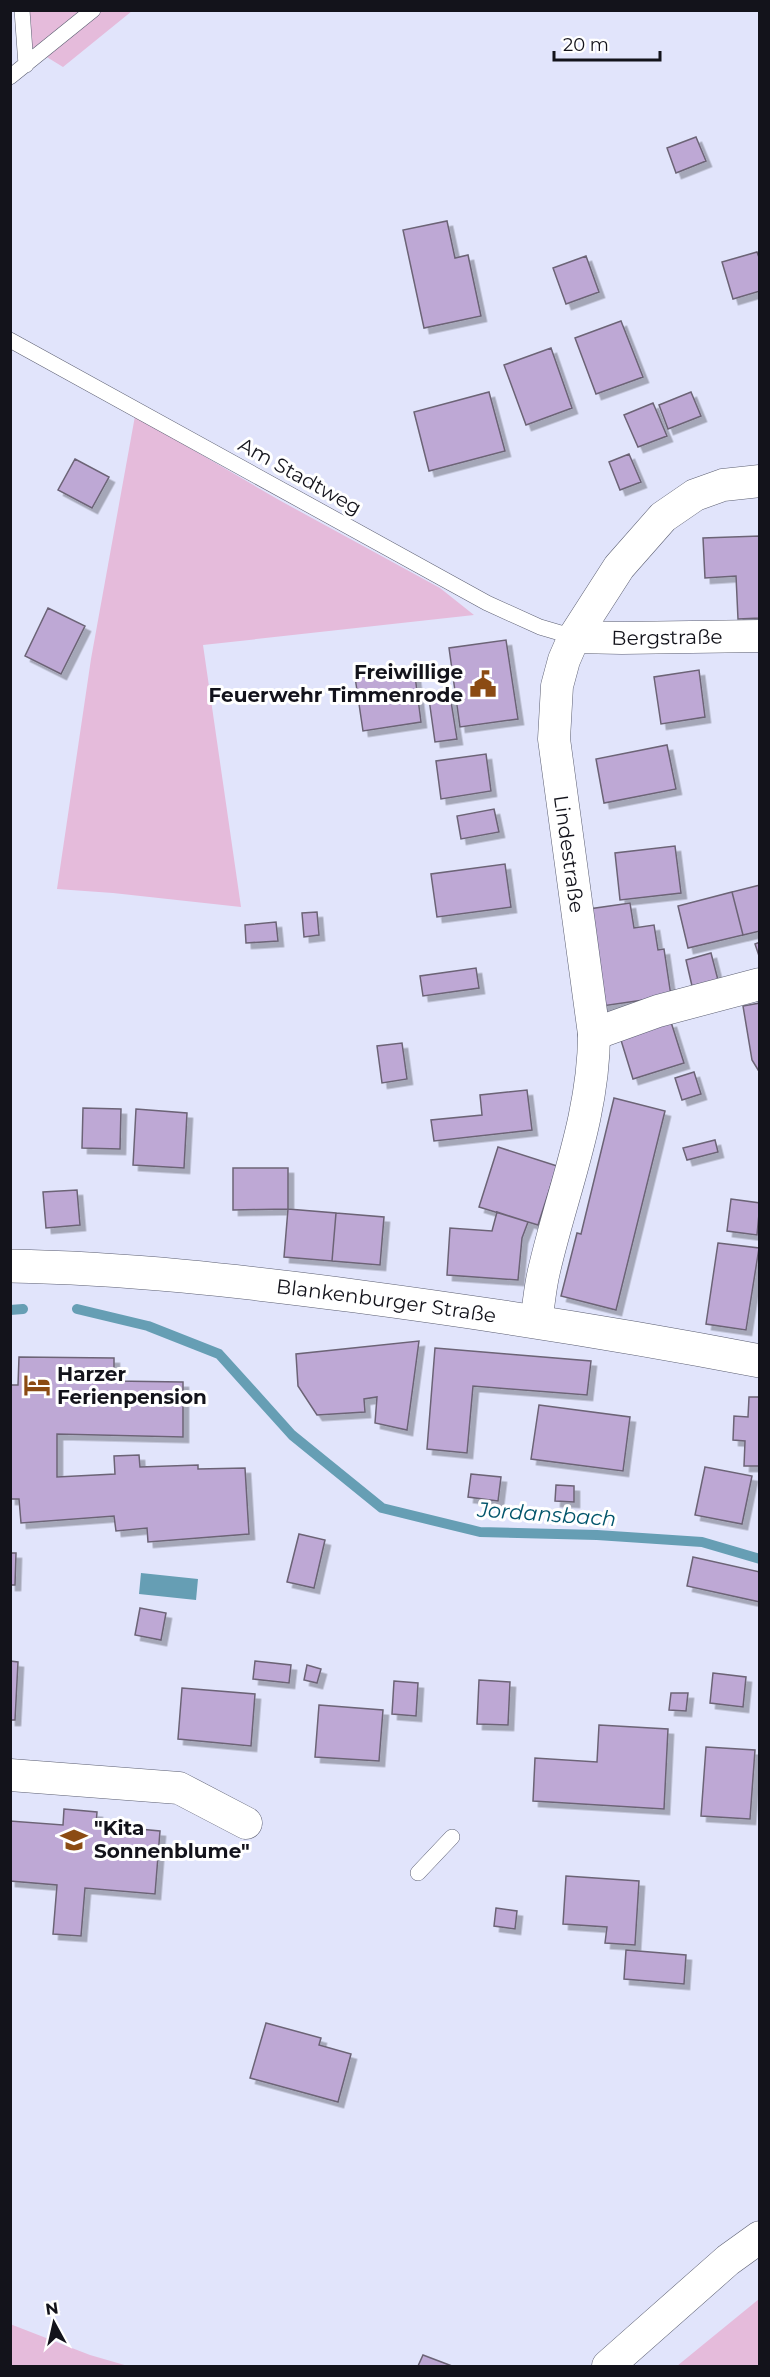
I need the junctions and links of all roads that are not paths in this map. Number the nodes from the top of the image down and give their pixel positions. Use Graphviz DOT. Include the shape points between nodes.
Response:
graph roads {
  1 [pos="22,10"];
  2 [pos="93,10"];
  3 [pos="26,65"];
  4 [pos="10,76"];
  5 [pos="10,340"];
  6 [pos="759,481"];
  7 [pos="759,636"];
  8 [pos="574,637"];
  9 [pos="759,984"];
  10 [pos="594,1034"];
  11 [pos="10,1266"];
  12 [pos="536,1321"];
  13 [pos="759,1361"];
  14 [pos="10,1775"];
  15 [pos="246,1823"];
  16 [pos="452,1837"];
  17 [pos="418,1873"];
  18 [pos="759,2237"];
  19 [pos="608,2367"];
  1 -- 3 [label="lane"];
  2 -- 3 [label="lane"];
  3 -- 4 [label="lane"];
  5 -- 8 [label="lane, Am Stadtweg" via="487,603 540,627"];
  6 -- 8 [label="street, Lindestraße" via="713,488 663,517 619,567"];
  7 -- 8 [label="street, Bergstraße"];
  8 -- 10 [label="street, Lindestraße" via="557,686 554,739"];
  9 -- 10 [label="street" via="658,1011"];
  10 -- 12 [label="street, Lindestraße" via="589,1100 544,1271"];
  11 -- 12 [label="main road, Blankenburger Straße" via="203,1278"];
  12 -- 13 [label="main road, Blankenburger Straße"];
  14 -- 15 [label="street" via="179,1788"];
  16 -- 17 [label="lane"];
  18 -- 19 [label="street"];
}
